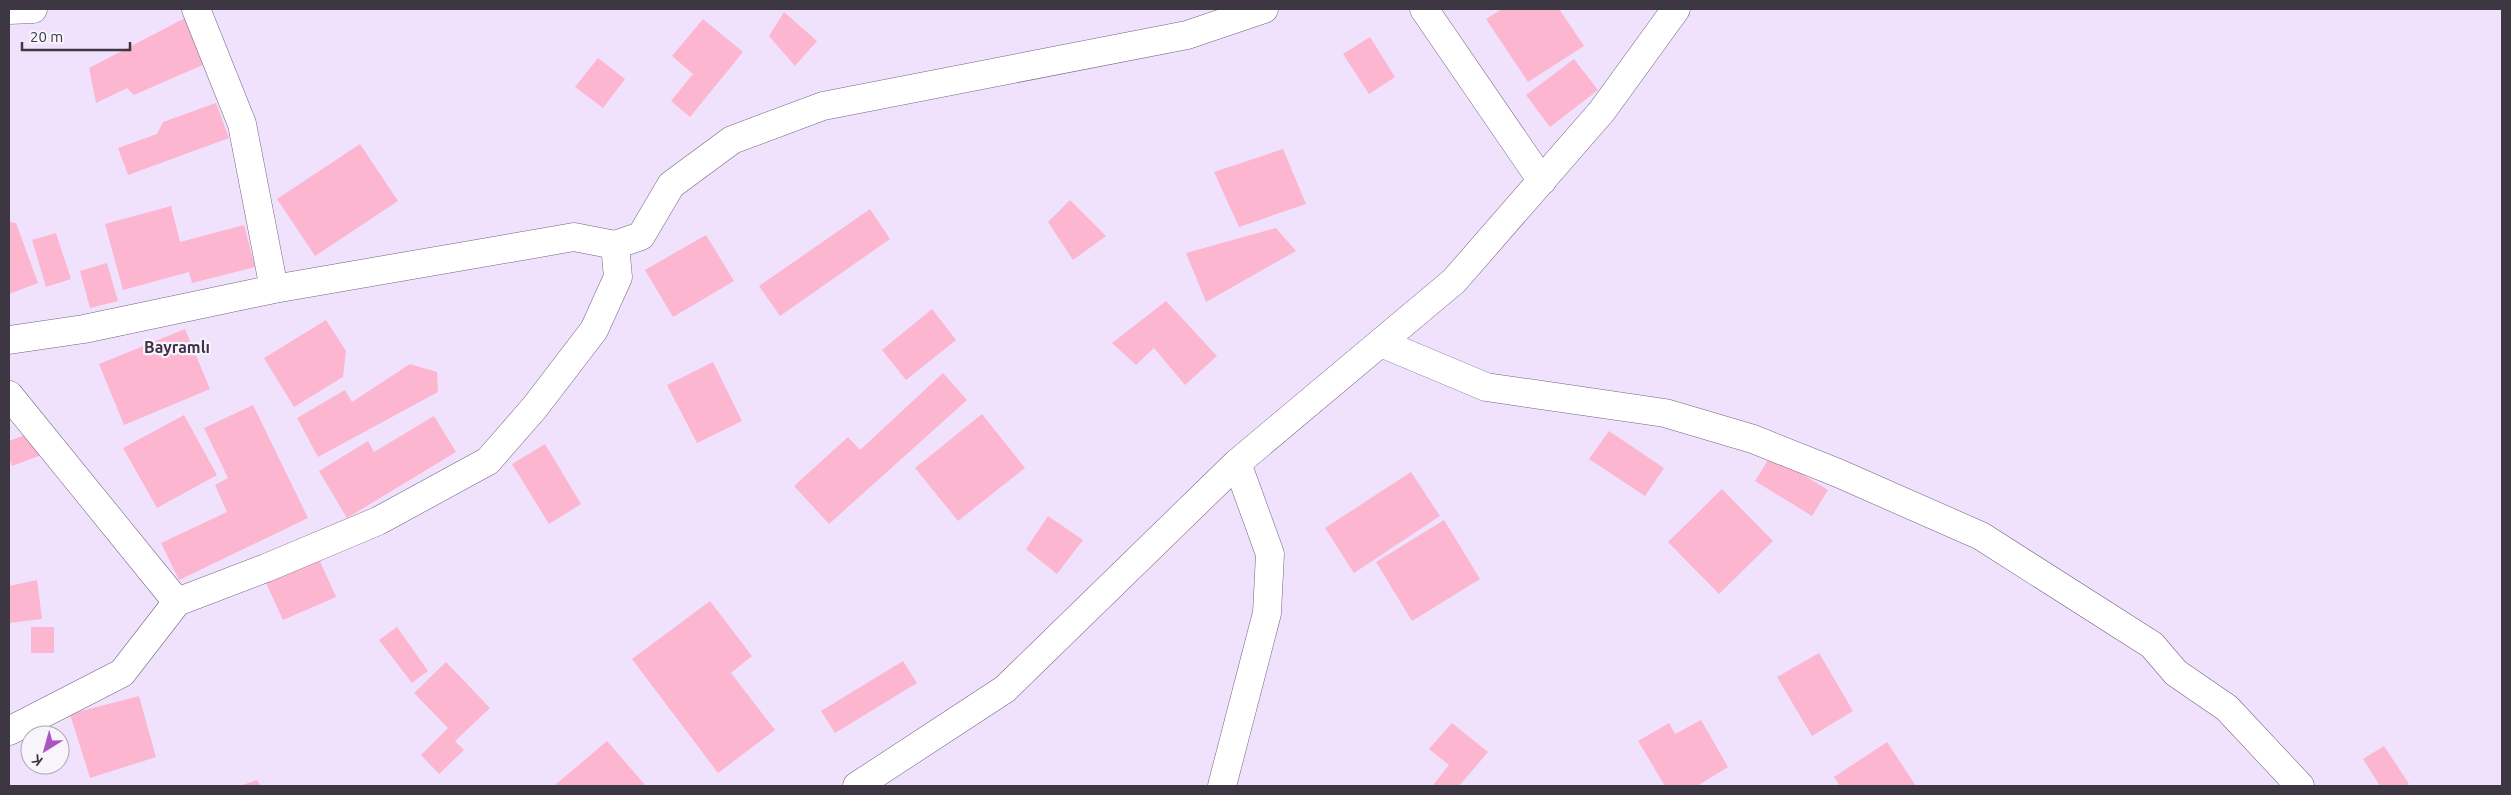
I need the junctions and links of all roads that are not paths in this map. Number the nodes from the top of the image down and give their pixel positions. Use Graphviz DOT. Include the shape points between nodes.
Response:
graph roads {
  1 [pos="33,9"];
  2 [pos="196,9"];
  3 [pos="1264,9"];
  4 [pos="1424,9"];
  5 [pos="1676,9"];
  6 [pos="9,10"];
  7 [pos="1542,181"];
  8 [pos="615,245"];
  9 [pos="274,289"];
  10 [pos="9,340"];
  11 [pos="1380,342"];
  12 [pos="9,395"];
  13 [pos="1237,463"];
  14 [pos="177,602"];
  15 [pos="9,730"];
  16 [pos="857,786"];
  17 [pos="1222,786"];
  18 [pos="2300,786"];
  1 -- 6 [label="street"];
  2 -- 9 [label="street" via="242,124"];
  3 -- 8 [label="street" via="1187,35 823,106 732,140 670,185 641,236"];
  4 -- 7 [label="street"];
  5 -- 7 [label="street" via="1602,111"];
  7 -- 11 [label="street" via="1454,281"];
  8 -- 9 [label="street" via="574,237"];
  8 -- 14 [label="street" via="618,277 594,330 535,408 488,462 378,521"];
  9 -- 10 [label="street" via="84,329"];
  11 -- 13 [label="street"];
  11 -- 18 [label="street" via="1486,387 1665,413 1754,439 1981,536 2152,645 2176,673 2227,708"];
  12 -- 14 [label="street"];
  13 -- 16 [label="street" via="1005,690"];
  13 -- 17 [label="street" via="1270,554 1269,583 1267,613"];
  14 -- 15 [label="street" via="122,673"];
}
